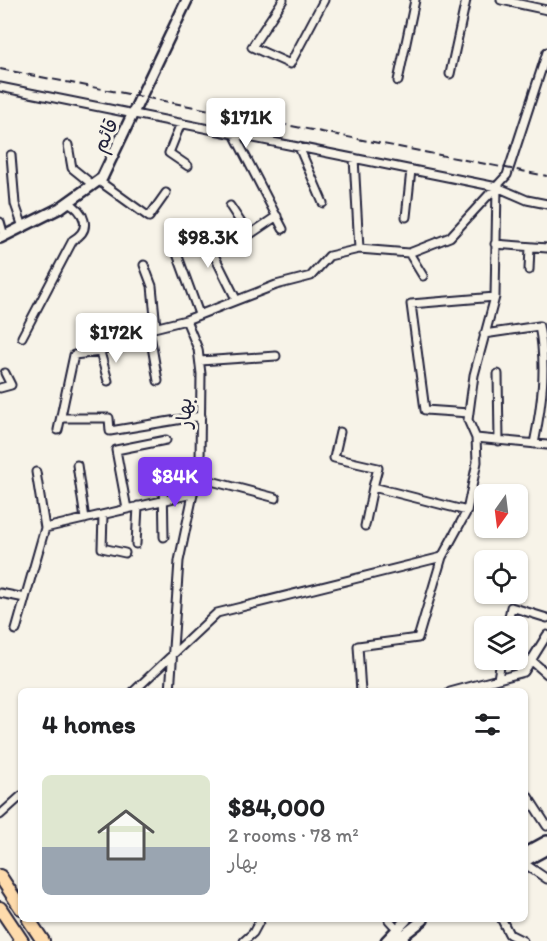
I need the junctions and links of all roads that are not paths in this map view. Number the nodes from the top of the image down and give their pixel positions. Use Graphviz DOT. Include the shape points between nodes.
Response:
graph roads {
  1 [pos="187,0"];
  2 [pos="283,0"];
  3 [pos="324,0"];
  4 [pos="415,0"];
  5 [pos="466,0"];
  6 [pos="501,0"];
  7 [pos="547,10"];
  8 [pos="547,52"];
  9 [pos="450,74"];
  10 [pos="398,81"];
  11 [pos="0,87"];
  12 [pos="135,114"];
  13 [pos="182,123"];
  14 [pos="234,134"];
  15 [pos="68,145"];
  16 [pos="299,147"];
  17 [pos="11,155"];
  18 [pos="354,158"];
  19 [pos="188,166"];
  20 [pos="411,170"];
  21 [pos="96,183"];
  22 [pos="497,187"];
  23 [pos="166,193"];
  24 [pos="68,202"];
  25 [pos="323,203"];
  26 [pos="547,204"];
  27 [pos="230,206"];
  28 [pos="277,216"];
  29 [pos="406,217"];
  30 [pos="0,222"];
  31 [pos="23,227"];
  32 [pos="201,229"];
  33 [pos="283,229"];
  34 [pos="2,237"];
  35 [pos="172,240"];
  36 [pos="495,244"];
  37 [pos="530,247"];
  38 [pos="547,248"];
  39 [pos="359,249"];
  40 [pos="409,253"];
  41 [pos="144,265"];
  42 [pos="529,270"];
  43 [pos="423,276"];
  44 [pos="495,297"];
  45 [pos="236,299"];
  46 [pos="199,314"];
  47 [pos="186,320"];
  48 [pos="153,328"];
  49 [pos="484,334"];
  50 [pos="22,337"];
  51 [pos="100,352"];
  52 [pos="276,356"];
  53 [pos="200,361"];
  54 [pos="5,373"];
  55 [pos="498,374"];
  56 [pos="108,381"];
  57 [pos="158,381"];
  58 [pos="0,388"];
  59 [pos="469,413"];
  60 [pos="201,416"];
  61 [pos="61,418"];
  62 [pos="58,430"];
  63 [pos="340,432"];
  64 [pos="476,438"];
  65 [pos="166,440"];
  66 [pos="499,441"];
  67 [pos="534,444"];
  68 [pos="547,445"];
  69 [pos="77,465"];
  70 [pos="36,472"];
  71 [pos="196,477"];
  72 [pos="163,480"];
  73 [pos="373,487"];
  74 [pos="192,494"];
  75 [pos="276,498"];
  76 [pos="162,501"];
  77 [pos="138,506"];
  78 [pos="127,509"];
  79 [pos="467,511"];
  80 [pos="103,515"];
  81 [pos="85,519"];
  82 [pos="365,526"];
  83 [pos="45,528"];
  84 [pos="164,537"];
  85 [pos="136,544"];
  86 [pos="125,553"];
  87 [pos="442,557"];
  88 [pos="0,593"];
  89 [pos="25,598"];
  90 [pos="509,616"];
  91 [pos="547,618"];
  92 [pos="16,630"];
  93 [pos="547,635"];
  94 [pos="173,654"];
  95 [pos="531,660"];
  96 [pos="499,670"];
  97 [pos="547,674"];
  98 [pos="498,679"];
  99 [pos="137,688"];
  100 [pos="170,688"];
  101 [pos="361,688"];
  102 [pos="478,688"];
  103 [pos="528,797"];
  104 [pos="18,799"];
  105 [pos="0,815"];
  106 [pos="547,826"];
  107 [pos="547,841"];
  108 [pos="547,849"];
  109 [pos="528,851"];
  110 [pos="528,860"];
  111 [pos="528,864"];
  112 [pos="0,876"];
  113 [pos="547,879"];
  114 [pos="18,903"];
  115 [pos="0,908"];
  116 [pos="30,922"];
  117 [pos="259,922"];
  118 [pos="390,922"];
  119 [pos="420,922"];
  120 [pos="503,922"];
  121 [pos="400,936"];
  122 [pos="22,941"];
  123 [pos="43,941"];
  124 [pos="244,941"];
  125 [pos="387,941"];
  126 [pos="523,941"];
  1 -- 12 [label="street, قائم"];
  2 -- 3 [label="street" via="252,47 290,64"];
  4 -- 10 [label="street"];
  5 -- 9 [label="street"];
  6 -- 7 [label="street"];
  8 -- 22 [label="street" via="514,159"];
  11 -- 12 [label="street"];
  12 -- 13 [label="street"];
  12 -- 21 [label="street, قائم" via="109,168"];
  13 -- 14 [label="street"];
  13 -- 19 [label="street" via="169,153"];
  14 -- 16 [label="street"];
  14 -- 28 [label="street"];
  15 -- 21 [label="street" via="72,168"];
  16 -- 18 [label="street"];
  16 -- 25 [label="street"];
  17 -- 31 [label="street" via="15,204"];
  18 -- 20 [label="street"];
  18 -- 39 [label="street"];
  20 -- 22 [label="street"];
  20 -- 29 [label="street"];
  21 -- 23 [label="street" via="149,217"];
  21 -- 24 [label="street, قائم"];
  22 -- 26 [label="street"];
  22 -- 36 [label="street"];
  22 -- 40 [label="street" via="450,237"];
  24 -- 31 [label="street, قائم"];
  24 -- 50 [label="street" via="83,214 82,232 73,240"];
  27 -- 28 [label="street" via="249,235"];
  28 -- 33 [label="street"];
  30 -- 34 [label="street"];
  31 -- 34 [label="street, قائم"];
  32 -- 45 [label="street"];
  35 -- 46 [label="street"];
  36 -- 37 [label="street"];
  36 -- 44 [label="street"];
  37 -- 38 [label="street"];
  37 -- 42 [label="street"];
  39 -- 40 [label="street"];
  39 -- 45 [label="street" via="329,256 311,276"];
  40 -- 43 [label="street"];
  41 -- 48 [label="street" via="152,286"];
  44 -- 49 [label="street"];
  44 -- 59 [label="street" via="411,304 425,410"];
  45 -- 46 [label="street"];
  46 -- 47 [label="street"];
  47 -- 48 [label="street"];
  47 -- 53 [label="street, بهار"];
  48 -- 51 [label="street" via="126,334"];
  48 -- 57 [label="street"];
  49 -- 59 [label="street"];
  49 -- 67 [label="street" via="539,326 545,345 546,384"];
  51 -- 56 [label="street"];
  51 -- 61 [label="street" via="74,355"];
  52 -- 53 [label="street"];
  53 -- 60 [label="street, بهار"];
  54 -- 58 [label="street" via="11,384"];
  55 -- 66 [label="street"];
  59 -- 64 [label="street"];
  60 -- 61 [label="street" via="110,431 108,418"];
  60 -- 71 [label="street, بهار"];
  61 -- 62 [label="street"];
  63 -- 73 [label="street" via="334,458 378,468"];
  64 -- 66 [label="street"];
  64 -- 79 [label="street" via="477,462"];
  65 -- 78 [label="street" via="116,450"];
  66 -- 67 [label="street"];
  67 -- 68 [label="street"];
  69 -- 81 [label="street"];
  70 -- 83 [label="street"];
  71 -- 74 [label="street, بهار"];
  71 -- 75 [label="street"];
  72 -- 76 [label="street"];
  73 -- 79 [label="street"];
  73 -- 82 [label="street"];
  74 -- 76 [label="street"];
  74 -- 94 [label="street, بهار" via="179,561"];
  76 -- 77 [label="street"];
  76 -- 84 [label="street"];
  77 -- 78 [label="street"];
  77 -- 85 [label="street"];
  78 -- 80 [label="street"];
  79 -- 87 [label="street"];
  80 -- 81 [label="street"];
  80 -- 86 [label="street" via="102,548"];
  81 -- 83 [label="street"];
  83 -- 89 [label="street"];
  87 -- 94 [label="street" via="217,613"];
  87 -- 101 [label="street" via="418,638 358,646"];
  88 -- 89 [label="street"];
  89 -- 92 [label="street"];
  90 -- 91 [label="street" via="511,607"];
  93 -- 95 [label="street"];
  94 -- 99 [label="street"];
  94 -- 100 [label="street, بهار"];
  95 -- 97 [label="street"];
  95 -- 98 [label="street" via="524,672"];
  96 -- 98 [label="street"];
  98 -- 102 [label="street"];
  103 -- 106 [label="street"];
  104 -- 105 [label="street"];
  107 -- 109 [label="street"];
  108 -- 110 [label="street"];
  111 -- 113 [label="street"];
  112 -- 114 [label="highway"];
  115 -- 122 [label="highway"];
  116 -- 123 [label="highway"];
  117 -- 124 [label="street"];
  118 -- 121 [label="street"];
  119 -- 121 [label="street"];
  120 -- 126 [label="street" via="509,934"];
  121 -- 125 [label="street"];
}
